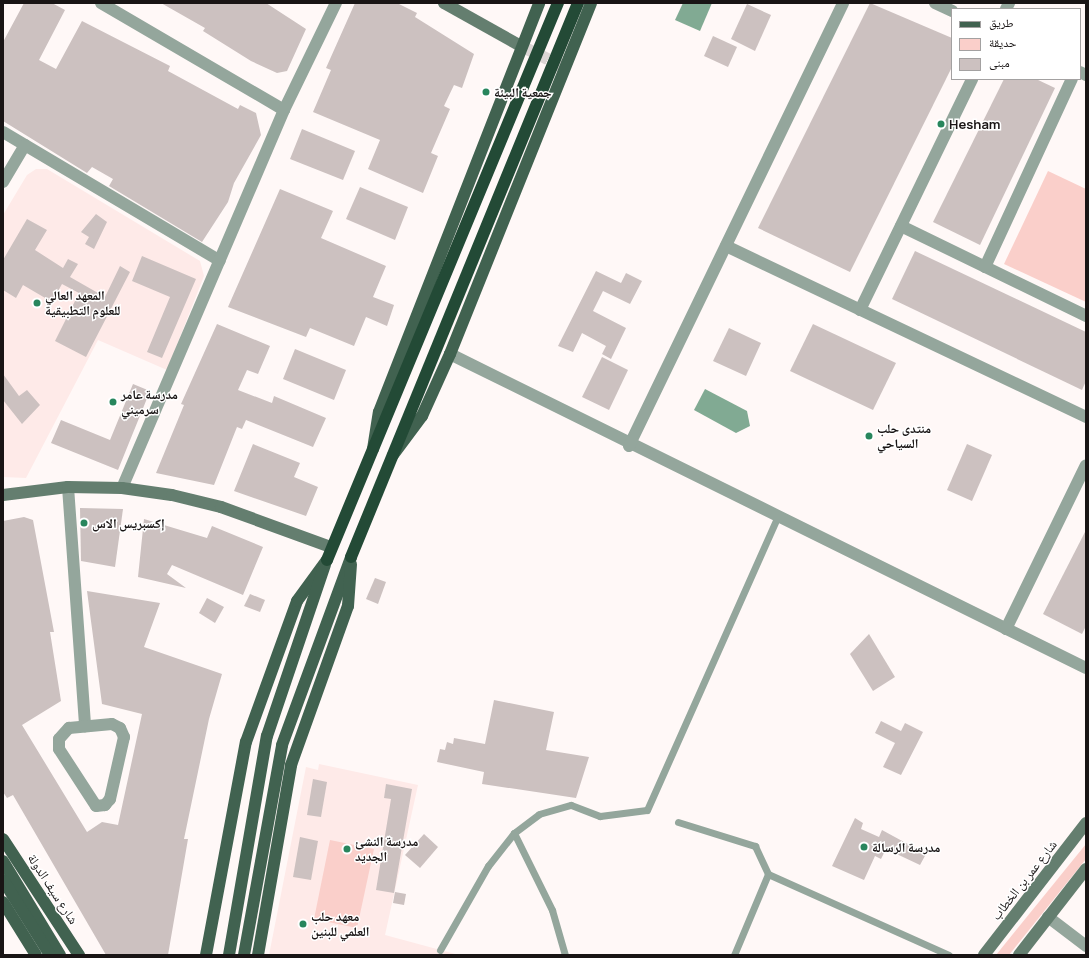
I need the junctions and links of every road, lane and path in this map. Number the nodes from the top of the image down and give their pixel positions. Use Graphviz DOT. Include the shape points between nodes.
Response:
graph roads {
  1 [pos="101,3"];
  2 [pos="336,3"];
  3 [pos="444,3"];
  4 [pos="539,3"];
  5 [pos="558,3"];
  6 [pos="578,3"];
  7 [pos="591,3"];
  8 [pos="843,3"];
  9 [pos="935,3"];
  10 [pos="951,11"];
  11 [pos="521,46"];
  12 [pos="972,80"];
  13 [pos="1072,80"];
  14 [pos="284,110"];
  15 [pos="3,132"];
  16 [pos="25,145"];
  17 [pos="3,182"];
  18 [pos="901,226"];
  19 [pos="726,246"];
  20 [pos="220,261"];
  21 [pos="985,267"];
  22 [pos="860,310"];
  23 [pos="1086,316"];
  24 [pos="450,354"];
  25 [pos="1086,417"];
  26 [pos="630,446"];
  27 [pos="372,452"];
  28 [pos="390,458"];
  29 [pos="1086,465"];
  30 [pos="68,487"];
  31 [pos="122,488"];
  32 [pos="3,495"];
  33 [pos="777,518"];
  34 [pos="331,547"];
  35 [pos="351,557"];
  36 [pos="327,560"];
  37 [pos="1006,629"];
  38 [pos="1086,668"];
  39 [pos="85,726"];
  40 [pos="678,822"];
  41 [pos="1086,823"];
  42 [pos="514,833"];
  43 [pos="3,839"];
  44 [pos="3,861"];
  45 [pos="1086,869"];
  46 [pos="768,874"];
  47 [pos="3,880"];
  48 [pos="20,897"];
  49 [pos="3,902"];
  50 [pos="1048,917"];
  51 [pos="1086,946"];
  52 [pos="440,950"];
  53 [pos="36,955"];
  54 [pos="50,955"];
  55 [pos="60,955"];
  56 [pos="79,955"];
  57 [pos="206,955"];
  58 [pos="229,955"];
  59 [pos="244,955"];
  60 [pos="258,955"];
  61 [pos="564,955"];
  62 [pos="734,955"];
  63 [pos="948,955"];
  64 [pos="984,955"];
  65 [pos="1019,955"];
  1 -- 14 [label="street"];
  2 -- 14 [label="street"];
  3 -- 11 [label="street"];
  4 -- 11 [label="main road"];
  5 -- 27 [label="highway"];
  6 -- 28 [label="highway"];
  7 -- 24 [label="main road"];
  8 -- 19 [label="street"];
  9 -- 10 [label="street"];
  11 -- 27 [label="main road" via="378,412"];
  12 -- 18 [label="street"];
  13 -- 21 [label="street"];
  14 -- 20 [label="street"];
  15 -- 16 [label="street"];
  16 -- 17 [label="street"];
  16 -- 20 [label="street"];
  18 -- 21 [label="street"];
  18 -- 22 [label="street"];
  19 -- 22 [label="street"];
  19 -- 26 [label="street"];
  20 -- 31 [label="street"];
  21 -- 23 [label="street"];
  22 -- 25 [label="street"];
  24 -- 26 [label="street"];
  24 -- 28 [label="main road" via="422,416"];
  26 -- 33 [label="street"];
  27 -- 34 [label="highway"];
  28 -- 35 [label="highway"];
  29 -- 37 [label="street"];
  30 -- 31 [label="street"];
  30 -- 32 [label="street"];
  30 -- 39 [label="street"];
  31 -- 34 [label="street" via="221,507"];
  33 -- 37 [label="street"];
  33 -- 42 [label="lane" via="647,810 600,816 571,805 540,814"];
  34 -- 36 [label="highway"];
  35 -- 59 [label="main road" via="282,745"];
  35 -- 60 [label="main road" via="348,606 291,765"];
  36 -- 57 [label="main road" via="297,601 246,742"];
  36 -- 58 [label="main road" via="267,736"];
  37 -- 38 [label="street"];
  39 -- 39 [label="street" via="64,731 58,744 91,801 101,806 110,799 124,734 116,725"];
  40 -- 46 [label="lane" via="755,846"];
  41 -- 64 [label="street, شارع عمر بن الخطاب"];
  42 -- 52 [label="lane" via="488,866"];
  42 -- 61 [label="lane" via="552,910"];
  43 -- 56 [label="main road, شارع سيف الدولة"];
  44 -- 48 [label="main road"];
  45 -- 50 [label="street"];
  46 -- 62 [label="lane"];
  46 -- 63 [label="lane"];
  47 -- 48 [label="main road"];
  48 -- 54 [label="main road"];
  48 -- 55 [label="main road"];
  49 -- 53 [label="main road"];
  50 -- 51 [label="street"];
  50 -- 65 [label="street"];
}
